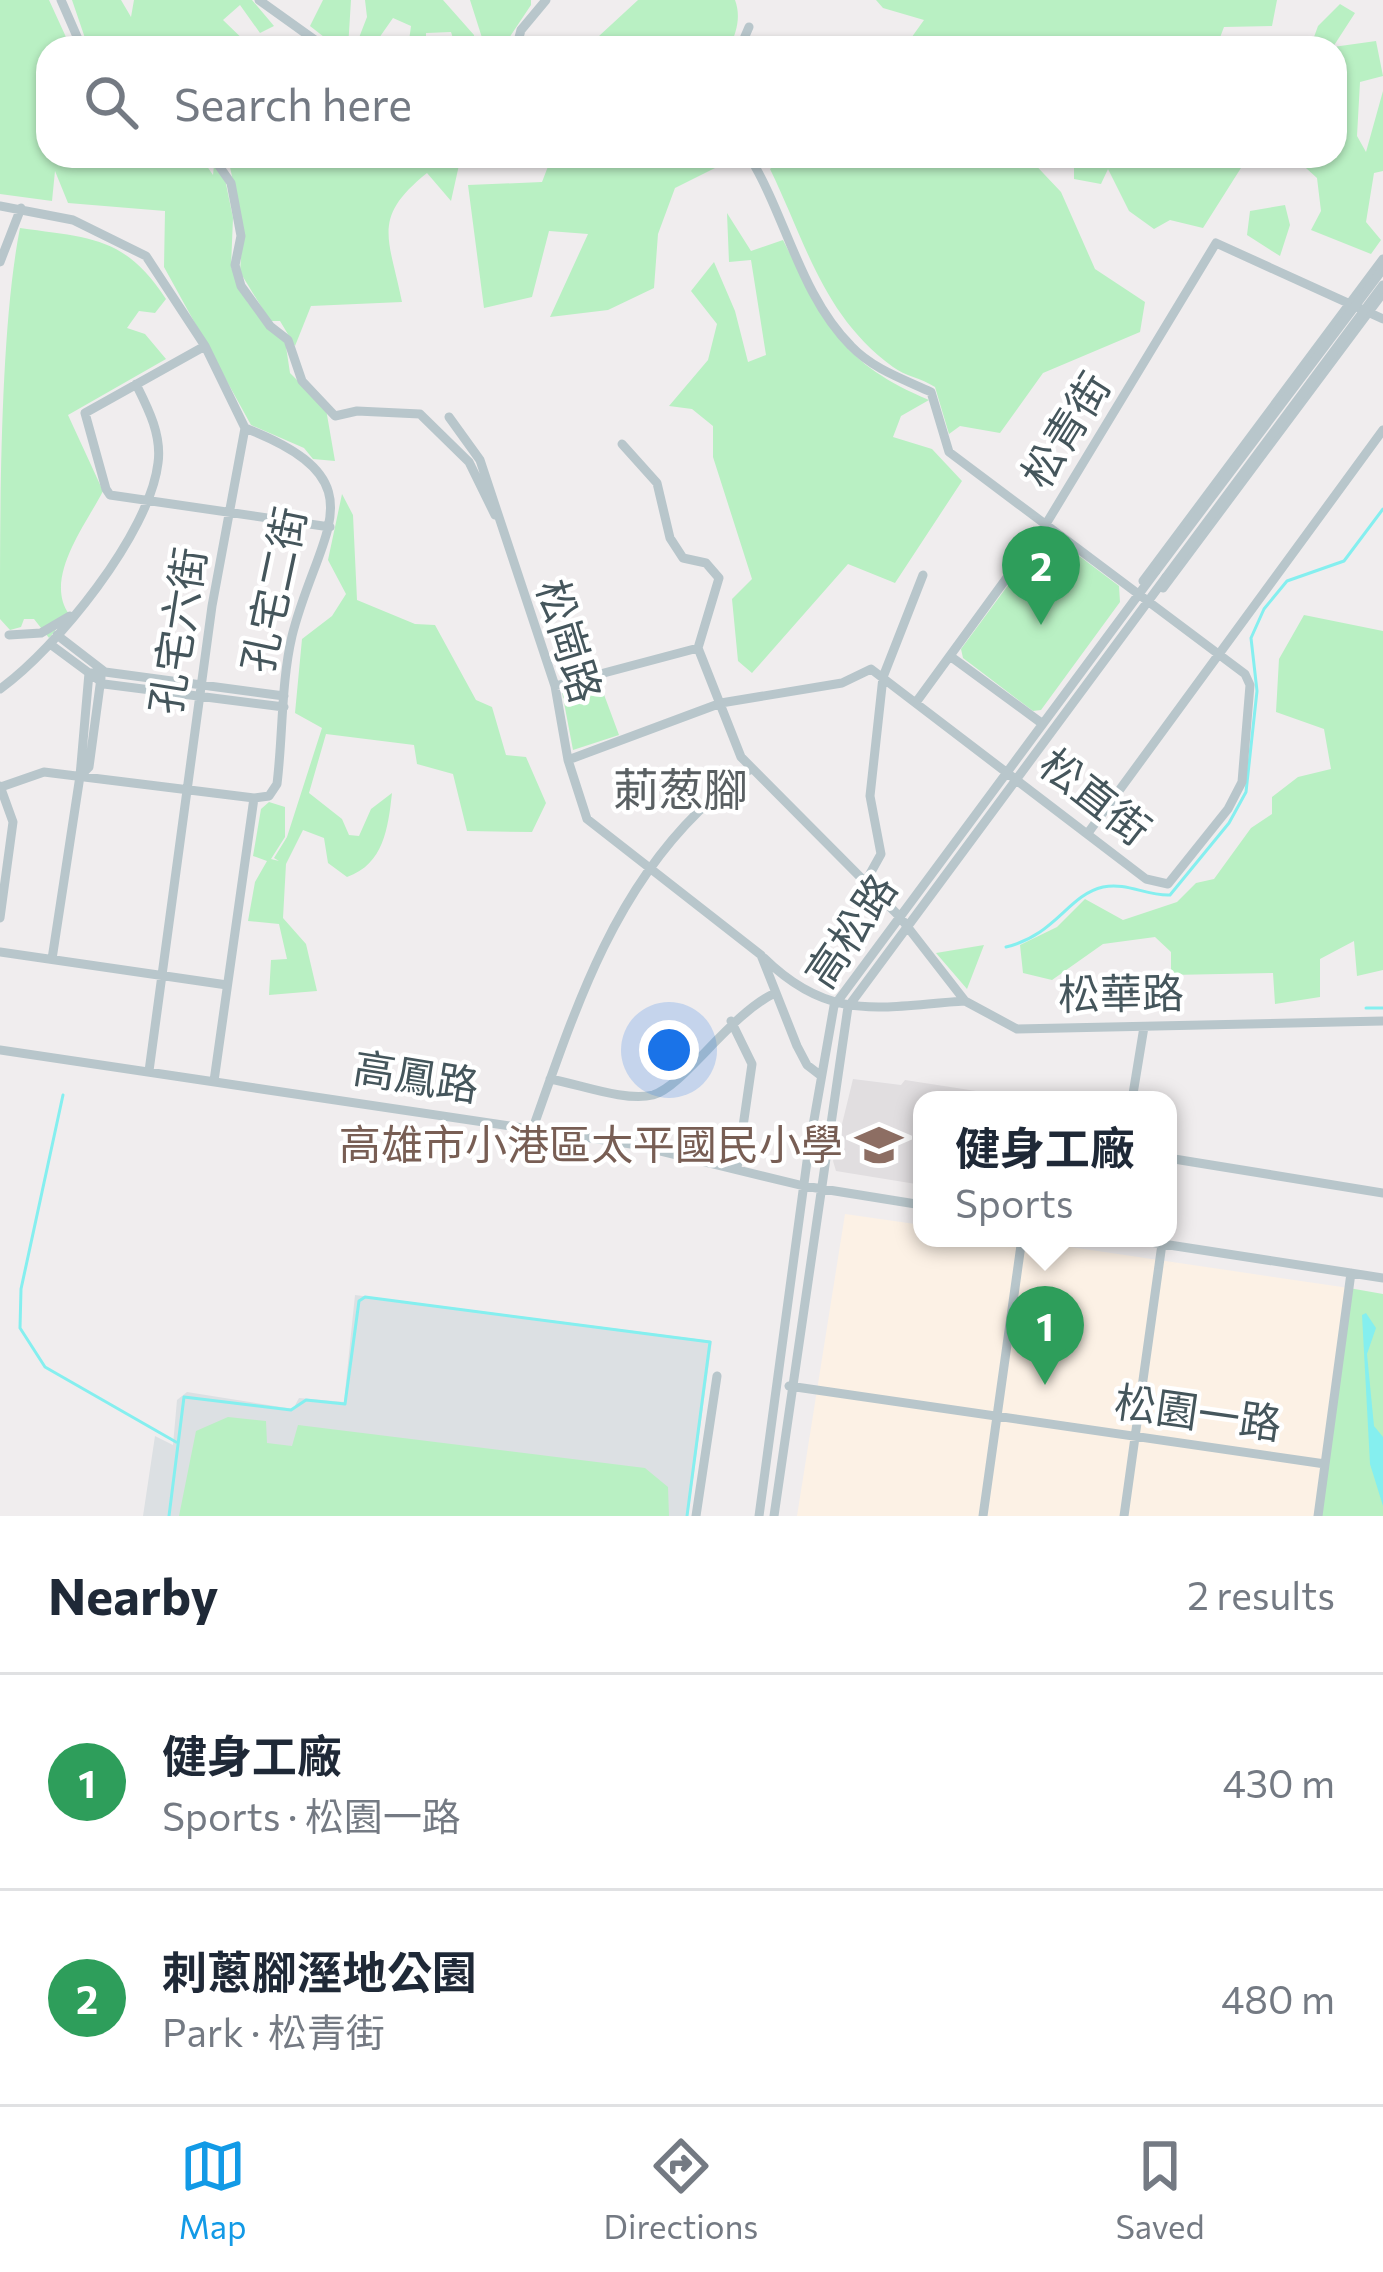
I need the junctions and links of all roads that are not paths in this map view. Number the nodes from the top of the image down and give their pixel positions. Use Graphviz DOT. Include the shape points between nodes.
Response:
graph roads {
  1 [pos="61,0"];
  2 [pos="259,0"];
  3 [pos="546,0"];
  4 [pos="749,27"];
  5 [pos="77,36"];
  6 [pos="309,36"];
  7 [pos="519,36"];
  8 [pos="745,36"];
  9 [pos="220,168"];
  10 [pos="755,168"];
  11 [pos="0,206"];
  12 [pos="21,208"];
  13 [pos="1382,261"];
  14 [pos="0,262"];
  15 [pos="1383,289"];
  16 [pos="1347,303"];
  17 [pos="1370,312"];
  18 [pos="1383,319"];
  19 [pos="205,346"];
  20 [pos="136,384"];
  21 [pos="448,417"];
  22 [pos="245,428"];
  23 [pos="1383,430"];
  24 [pos="622,444"];
  25 [pos="149,501"];
  26 [pos="230,512"];
  27 [pos="498,519"];
  28 [pos="1046,524"];
  29 [pos="330,527"];
  30 [pos="1161,574"];
  31 [pos="923,575"];
  32 [pos="1138,591"];
  33 [pos="1149,599"];
  34 [pos="74,614"];
  35 [pos="9,634"];
  36 [pos="53,639"];
  37 [pos="698,648"];
  38 [pos="1220,652"];
  39 [pos="950,656"];
  40 [pos="98,675"];
  41 [pos="883,677"];
  42 [pos="555,686"];
  43 [pos="0,688"];
  44 [pos="201,691"];
  45 [pos="284,701"];
  46 [pos="917,701"];
  47 [pos="721,703"];
  48 [pos="1040,722"];
  49 [pos="568,760"];
  50 [pos="1006,769"];
  51 [pos="750,770"];
  52 [pos="80,776"];
  53 [pos="1016,777"];
  54 [pos="0,786"];
  55 [pos="187,791"];
  56 [pos="254,798"];
  57 [pos="1088,833"];
  58 [pos="648,865"];
  59 [pos="866,881"];
  60 [pos="0,918"];
  61 [pos="903,920"];
  62 [pos="0,952"];
  63 [pos="760,955"];
  64 [pos="52,959"];
  65 [pos="160,977"];
  66 [pos="227,985"];
  67 [pos="775,992"];
  68 [pos="965,1001"];
  69 [pos="834,1006"];
  70 [pos="848,1006"];
  71 [pos="731,1021"];
  72 [pos="1383,1021"];
  73 [pos="1144,1027"];
  74 [pos="0,1050"];
  75 [pos="149,1071"];
  76 [pos="820,1075"];
  77 [pos="833,1077"];
  78 [pos="550,1079"];
  79 [pos="214,1081"];
  80 [pos="1133,1091"];
  81 [pos="533,1128"];
  82 [pos="1177,1158"];
  83 [pos="737,1168"];
  84 [pos="804,1186"];
  85 [pos="818,1188"];
  86 [pos="1383,1192"];
  87 [pos="913,1204"];
  88 [pos="1177,1246"];
  89 [pos="1021,1247"];
  90 [pos="1162,1247"];
  91 [pos="1351,1273"];
  92 [pos="1383,1278"];
  93 [pos="717,1376"];
  94 [pos="778,1384"];
  95 [pos="792,1386"];
  96 [pos="998,1420"];
  97 [pos="1136,1436"];
  98 [pos="1325,1464"];
  99 [pos="696,1516"];
  100 [pos="759,1516"];
  101 [pos="774,1516"];
  102 [pos="983,1516"];
  103 [pos="1124,1516"];
  104 [pos="1318,1516"];
  1 -- 5 [label="street"];
  2 -- 6 [label="street"];
  3 -- 7 [label="street"];
  4 -- 8 [label="street"];
  9 -- 27 [label="street" via="241,236 241,286 288,340 302,381 335,416 420,414 469,462"];
  10 -- 28 [label="street" via="824,311 862,356 931,392 949,452"];
  11 -- 12 [label="street"];
  12 -- 14 [label="street"];
  12 -- 19 [label="street" via="98,229 146,256"];
  13 -- 16 [label="street, 高松路"];
  13 -- 30 [label="street, 高松路, bridge"];
  15 -- 17 [label="street, 高松路"];
  15 -- 30 [label="street, 高松路, bridge"];
  16 -- 17 [label="street"];
  16 -- 28 [label="street, 松青街" via="1216,243"];
  16 -- 32 [label="street, 高松路" via="1148,567"];
  17 -- 18 [label="street"];
  17 -- 33 [label="street, 高松路" via="1170,583"];
  19 -- 20 [label="street"];
  19 -- 22 [label="street"];
  20 -- 25 [label="street" via="158,444"];
  20 -- 25 [label="street" via="85,413 86,430 110,495"];
  21 -- 27 [label="street, 松崗路" via="473,445"];
  22 -- 26 [label="street, 孔宅六街"];
  22 -- 29 [label="street, 孔宅二街" via="314,464 328,487"];
  23 -- 38 [label="street"];
  24 -- 37 [label="street" via="657,483 683,558 706,563 719,578"];
  25 -- 26 [label="street"];
  25 -- 34 [label="street"];
  26 -- 29 [label="street"];
  26 -- 44 [label="street, 孔宅六街"];
  27 -- 42 [label="street, 松崗路"];
  28 -- 32 [label="street"];
  28 -- 39 [label="street, 松青街"];
  29 -- 45 [label="street, 孔宅二街" via="293,633"];
  30 -- 32 [label="street, 高松路"];
  30 -- 33 [label="street, 高松路"];
  31 -- 41 [label="street"];
  32 -- 33 [label="street"];
  32 -- 48 [label="street, 高松路"];
  33 -- 38 [label="street"];
  33 -- 53 [label="street, 高松路"];
  34 -- 35 [label="street" via="40,633"];
  34 -- 36 [label="street"];
  36 -- 40 [label="street"];
  36 -- 43 [label="street"];
  37 -- 42 [label="street"];
  37 -- 47 [label="street"];
  38 -- 57 [label="street"];
  38 -- 57 [label="street, 松直街" via="1250,685 1242,782 1216,826 1168,884 1146,878"];
  39 -- 46 [label="street, 松青街"];
  39 -- 48 [label="street"];
  40 -- 44 [label="street"];
  40 -- 52 [label="street" via="88,767"];
  41 -- 46 [label="street, 松直街"];
  41 -- 47 [label="street" via="871,669 842,683"];
  41 -- 59 [label="street" via="870,803 881,854"];
  42 -- 49 [label="street, 松崗路"];
  44 -- 45 [label="street"];
  44 -- 55 [label="street, 孔宅六街"];
  45 -- 56 [label="street, 孔宅二街" via="278,784"];
  46 -- 50 [label="street, 松直街"];
  47 -- 49 [label="street"];
  47 -- 51 [label="street"];
  48 -- 50 [label="street, 高松路"];
  49 -- 58 [label="street, 松崗路" via="587,819"];
  50 -- 53 [label="street, 松直街"];
  50 -- 61 [label="street, 高松路"];
  51 -- 58 [label="street"];
  51 -- 59 [label="street, 松華路"];
  52 -- 54 [label="street" via="44,772"];
  52 -- 55 [label="street"];
  52 -- 64 [label="street"];
  53 -- 57 [label="street, 松直街"];
  53 -- 61 [label="street, 高松路"];
  54 -- 60 [label="street" via="13,822"];
  55 -- 56 [label="street"];
  55 -- 65 [label="street, 孔宅六街"];
  56 -- 66 [label="street, 孔宅二街"];
  58 -- 63 [label="street, 松崗路"];
  58 -- 78 [label="street" via="590,974"];
  59 -- 61 [label="street, 松華路"];
  61 -- 68 [label="street, 松華路"];
  61 -- 69 [label="street, 高松路"];
  61 -- 70 [label="street, 高松路"];
  62 -- 64 [label="street"];
  63 -- 67 [label="street"];
  63 -- 69 [label="street, 松崗路"];
  64 -- 65 [label="street"];
  65 -- 66 [label="street"];
  65 -- 75 [label="street, 孔宅六街"];
  66 -- 79 [label="street, 孔宅二街"];
  67 -- 71 [label="street"];
  67 -- 76 [label="street" via="807,1065"];
  68 -- 70 [label="street"];
  68 -- 73 [label="street, 松華路" via="1017,1029"];
  69 -- 70 [label="street"];
  69 -- 76 [label="street, 高松路"];
  70 -- 77 [label="street, 高松路"];
  71 -- 78 [label="street" via="680,1078 650,1096"];
  71 -- 83 [label="street" via="752,1064"];
  72 -- 73 [label="street, 松華路"];
  73 -- 80 [label="street"];
  74 -- 75 [label="street, 高鳳路"];
  75 -- 79 [label="street, 高鳳路"];
  76 -- 77 [label="street"];
  76 -- 84 [label="street, 高松路"];
  77 -- 85 [label="street, 高松路"];
  78 -- 81 [label="street"];
  79 -- 81 [label="street, 高鳳路"];
  81 -- 83 [label="street, 高鳳路"];
  82 -- 86 [label="street"];
  83 -- 84 [label="street, 高鳳路"];
  84 -- 85 [label="street, 高鳳路"];
  84 -- 94 [label="street, 高松路"];
  85 -- 87 [label="street, 高鳳路"];
  85 -- 95 [label="street, 高松路"];
  88 -- 91 [label="street"];
  89 -- 96 [label="street"];
  90 -- 97 [label="street"];
  91 -- 92 [label="street"];
  91 -- 98 [label="street"];
  93 -- 99 [label="street"];
  94 -- 95 [label="street, 松園一路"];
  94 -- 100 [label="street, 高松路"];
  95 -- 96 [label="street, 松園一路"];
  95 -- 101 [label="street, 高松路"];
  96 -- 97 [label="street, 松園一路"];
  96 -- 102 [label="street"];
  97 -- 98 [label="street, 松園一路"];
  97 -- 103 [label="street"];
  98 -- 104 [label="street"];
}
